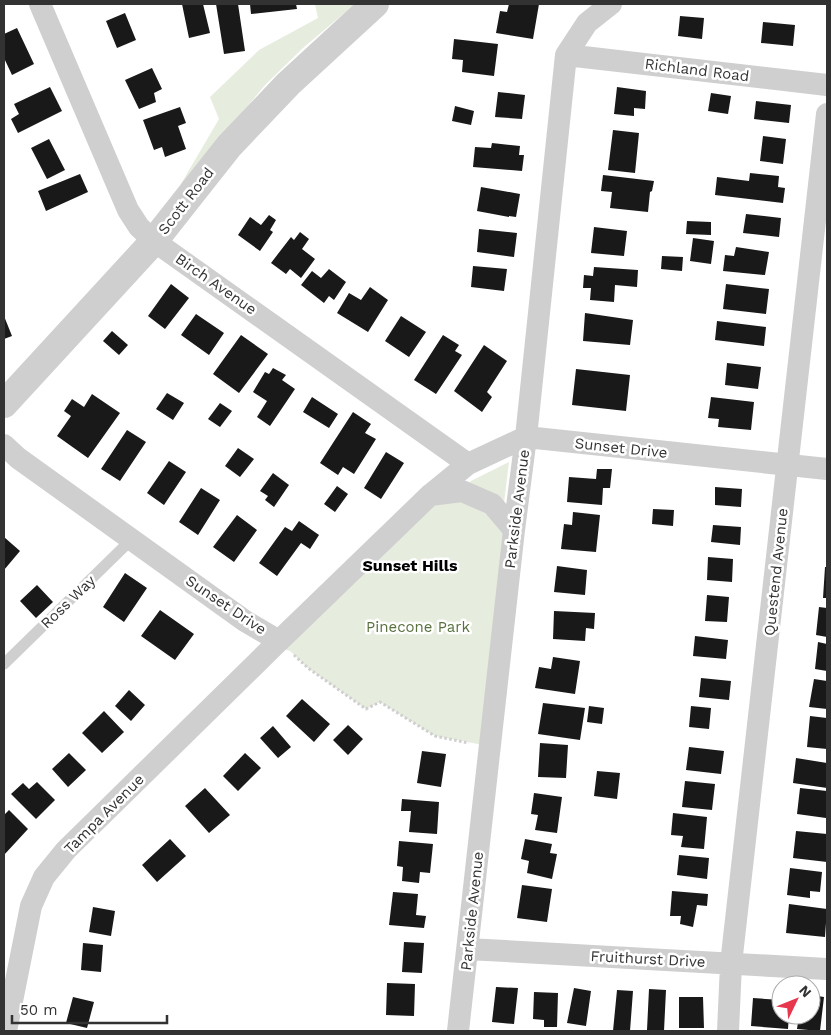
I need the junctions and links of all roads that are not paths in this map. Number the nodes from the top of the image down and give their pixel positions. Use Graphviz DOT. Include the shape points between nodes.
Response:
graph roads {
  1 [pos="40,4"];
  2 [pos="375,4"];
  3 [pos="611,4"];
  4 [pos="566,55"];
  5 [pos="827,85"];
  6 [pos="827,114"];
  7 [pos="154,241"];
  8 [pos="4,404"];
  9 [pos="526,438"];
  10 [pos="4,446"];
  11 [pos="468,464"];
  12 [pos="788,465"];
  13 [pos="827,469"];
  14 [pos="430,495"];
  15 [pos="514,530"];
  16 [pos="132,539"];
  17 [pos="287,648"];
  18 [pos="4,664"];
  19 [pos="468,949"];
  20 [pos="732,964"];
  21 [pos="827,969"];
  22 [pos="6,1031"];
  23 [pos="458,1031"];
  24 [pos="728,1031"];
  1 -- 7 [label="street, Birch Avenue" via="128,210"];
  2 -- 7 [label="street, Scott Road" via="288,84 229,146"];
  3 -- 4 [label="street, Parkside Avenue" via="587,22"];
  4 -- 5 [label="street, Richland Road"];
  4 -- 9 [label="street, Parkside Avenue"];
  6 -- 12 [label="street, Questend Avenue"];
  7 -- 8 [label="street, Scott Road"];
  7 -- 11 [label="street, Birch Avenue"];
  9 -- 11 [label="street, Sunset Drive"];
  9 -- 12 [label="street, Sunset Drive"];
  9 -- 15 [label="street, Parkside Avenue"];
  10 -- 16 [label="street, Sunset Drive"];
  11 -- 14 [label="street, Sunset Drive"];
  12 -- 13 [label="street, Sunset Drive"];
  12 -- 20 [label="street, Questend Avenue"];
  14 -- 15 [label="street" via="462,491 492,504"];
  14 -- 17 [label="street, Sunset Drive"];
  15 -- 19 [label="street, Parkside Avenue"];
  16 -- 17 [label="street, Sunset Drive"];
  16 -- 18 [label="lane, Ross Way"];
  17 -- 22 [label="street, Tampa Avenue" via="66,850 44,877 31,906"];
  19 -- 20 [label="street, Fruithurst Drive"];
  19 -- 23 [label="street, Parkside Avenue"];
  20 -- 21 [label="street, Fruithurst Drive"];
  20 -- 24 [label="street, Questend Avenue"];
}
